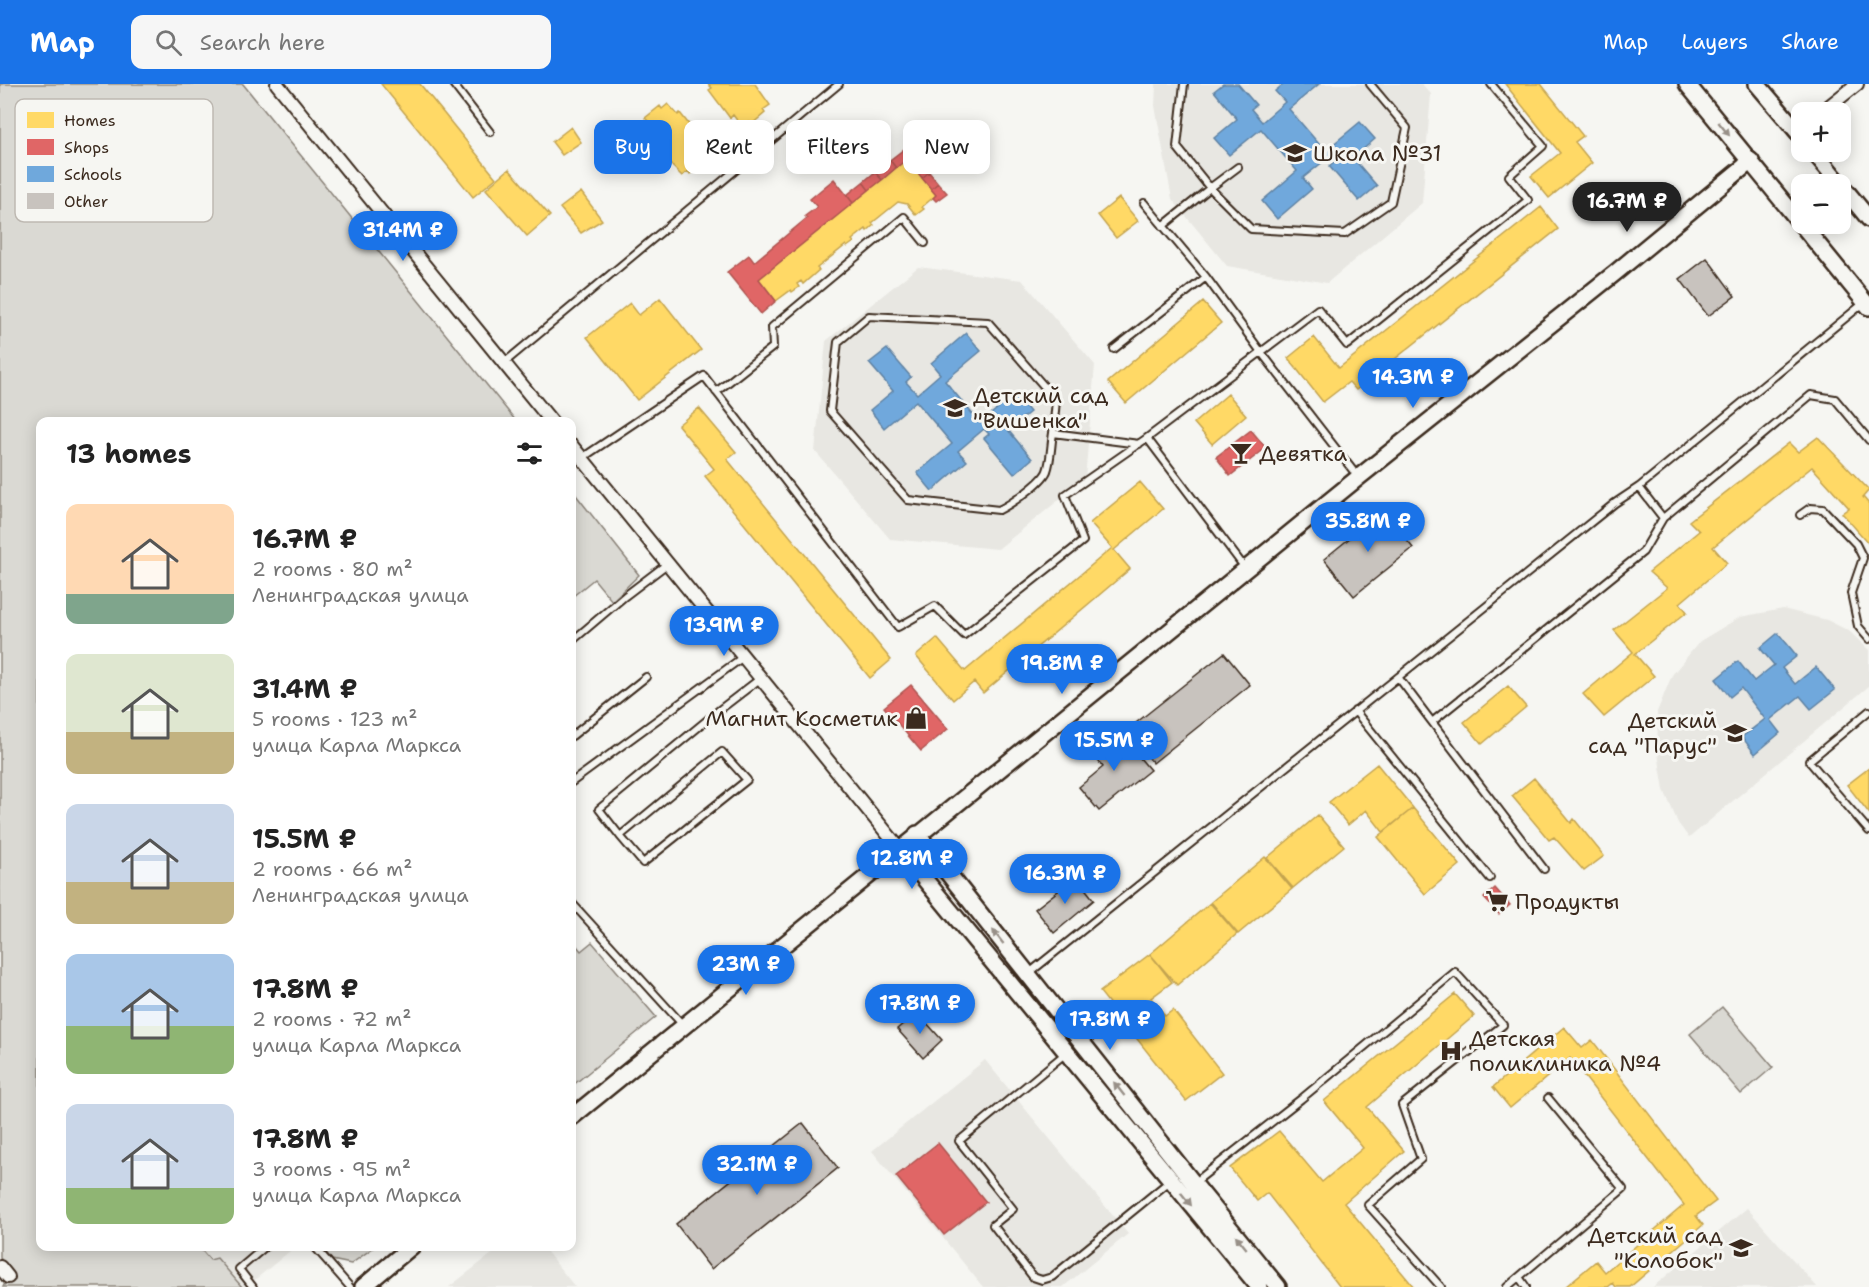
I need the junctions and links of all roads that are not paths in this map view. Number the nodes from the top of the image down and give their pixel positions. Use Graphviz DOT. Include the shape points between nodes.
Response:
graph roads {
  1 [pos="277,84"];
  2 [pos="453,84"];
  3 [pos="839,84"];
  4 [pos="1184,84"];
  5 [pos="1370,84"];
  6 [pos="1491,84"];
  7 [pos="1687,84"];
  8 [pos="1757,84"];
  9 [pos="1857,84"];
  10 [pos="1834,102"];
  11 [pos="1791,123"];
  12 [pos="490,132"];
  13 [pos="1749,159"];
  14 [pos="1822,162"];
  15 [pos="1238,167"];
  16 [pos="1210,188"];
  17 [pos="1144,203"];
  18 [pos="1869,219"];
  19 [pos="1163,226"];
  20 [pos="925,243"];
  21 [pos="1206,277"];
  22 [pos="1867,305"];
  23 [pos="1114,349"];
  24 [pos="1261,352"];
  25 [pos="504,363"];
  26 [pos="716,392"];
  27 [pos="548,417"];
  28 [pos="1053,433"];
  29 [pos="1147,438"];
  30 [pos="1869,440"];
  31 [pos="1139,444"];
  32 [pos="576,451"];
  33 [pos="582,458"];
  34 [pos="1358,476"];
  35 [pos="1639,487"];
  36 [pos="1800,515"];
  37 [pos="1663,518"];
  38 [pos="668,564"];
  39 [pos="1245,568"];
  40 [pos="576,637"];
  41 [pos="1869,639"];
  42 [pos="743,657"];
  43 [pos="646,677"];
  44 [pos="1398,677"];
  45 [pos="760,678"];
  46 [pos="1355,711"];
  47 [pos="1869,711"];
  48 [pos="1432,722"];
  49 [pos="576,733"];
  50 [pos="576,779"];
  51 [pos="1869,831"];
  52 [pos="917,834"];
  53 [pos="620,836"];
  54 [pos="899,849"];
  55 [pos="1544,869"];
  56 [pos="1490,878"];
  57 [pos="576,907"];
  58 [pos="1028,974"];
  59 [pos="682,1024"];
  60 [pos="1067,1052"];
  61 [pos="1548,1098"];
  62 [pos="576,1112"];
  63 [pos="576,1112"];
  64 [pos="1171,1180"];
  65 [pos="1194,1184"];
  66 [pos="260,1251"];
  67 [pos="318,1251"];
  68 [pos="400,1251"];
  69 [pos="406,1251"];
  70 [pos="1519,1277"];
  71 [pos="253,1287"];
  72 [pos="350,1287"];
  73 [pos="356,1287"];
  74 [pos="363,1287"];
  75 [pos="1258,1287"];
  76 [pos="1278,1287"];
  77 [pos="1441,1287"];
  78 [pos="1507,1287"];
  79 [pos="1526,1287"];
  1 -- 25 [label="street"];
  2 -- 12 [label="lane"];
  3 -- 25 [label="lane"];
  4 -- 16 [label="lane" via="1177,147"];
  5 -- 16 [label="lane" via="1407,128 1391,201 1345,234 1251,229"];
  6 -- 24 [label="lane" via="1543,146 1509,176 1528,200 1347,345 1318,309"];
  7 -- 13 [label="street, one-way"];
  8 -- 11 [label="street"];
  9 -- 10 [label="street"];
  13 -- 22 [label="street"];
  13 -- 34 [label="street"];
  14 -- 18 [label="street"];
  15 -- 16 [label="lane"];
  16 -- 19 [label="lane"];
  17 -- 19 [label="lane"];
  19 -- 21 [label="lane"];
  20 -- 26 [label="lane" via="904,217 772,327 773,347"];
  21 -- 23 [label="lane"];
  21 -- 24 [label="lane"];
  22 -- 35 [label="lane"];
  24 -- 29 [label="lane"];
  24 -- 34 [label="lane"];
  25 -- 27 [label="street"];
  26 -- 31 [label="lane" via="898,627 935,606 964,635 1083,541 1065,495"];
  26 -- 33 [label="lane" via="704,376"];
  28 -- 28 [label="lane" via="1047,471 1042,479 999,510 908,500 830,411 838,342 869,316 988,322 1056,400"];
  28 -- 31 [label="lane"];
  29 -- 31 [label="lane"];
  29 -- 39 [label="lane"];
  30 -- 37 [label="lane" via="1835,399 1810,395"];
  32 -- 33 [label="street"];
  33 -- 38 [label="street"];
  34 -- 39 [label="street"];
  34 -- 52 [label="street"];
  35 -- 37 [label="lane"];
  35 -- 44 [label="lane"];
  36 -- 41 [label="lane" via="1810,508 1823,509 1856,544 1863,558 1851,593 1858,626"];
  37 -- 48 [label="lane" via="1643,552"];
  38 -- 40 [label="lane"];
  38 -- 42 [label="street"];
  39 -- 52 [label="street"];
  42 -- 45 [label="street"];
  42 -- 50 [label="lane"];
  43 -- 49 [label="lane"];
  44 -- 46 [label="lane"];
  44 -- 48 [label="lane"];
  45 -- 53 [label="lane" via="599,809"];
  45 -- 54 [label="street"];
  46 -- 56 [label="lane"];
  46 -- 58 [label="lane"];
  47 -- 51 [label="lane" via="1809,761"];
  48 -- 55 [label="lane"];
  52 -- 54 [label="street"];
  58 -- 52 [label="street, one-way"];
  53 -- 53 [label="lane" via="722,752 747,780 643,863"];
  54 -- 59 [label="street"];
  54 -- 60 [label="street"];
  54 -- 62 [label="street"];
  57 -- 59 [label="lane"];
  65 -- 58 [label="street, one-way"];
  59 -- 63 [label="street"];
  60 -- 64 [label="street"];
  60 -- 64 [label="lane" via="959,1141 1013,1209 993,1226 1033,1277 1042,1280 1052,1276"];
  61 -- 70 [label="lane" via="1623,1189"];
  64 -- 75 [label="street, one-way"];
  76 -- 65 [label="street, one-way"];
  65 -- 77 [label="lane" via="1455,972 1503,1025 1402,1105 1421,1159 1368,1205"];
  66 -- 71 [label="lane" via="239,1269"];
  67 -- 72 [label="lane"];
  68 -- 73 [label="street"];
  69 -- 74 [label="street"];
  70 -- 78 [label="lane"];
  70 -- 79 [label="lane"];
}
